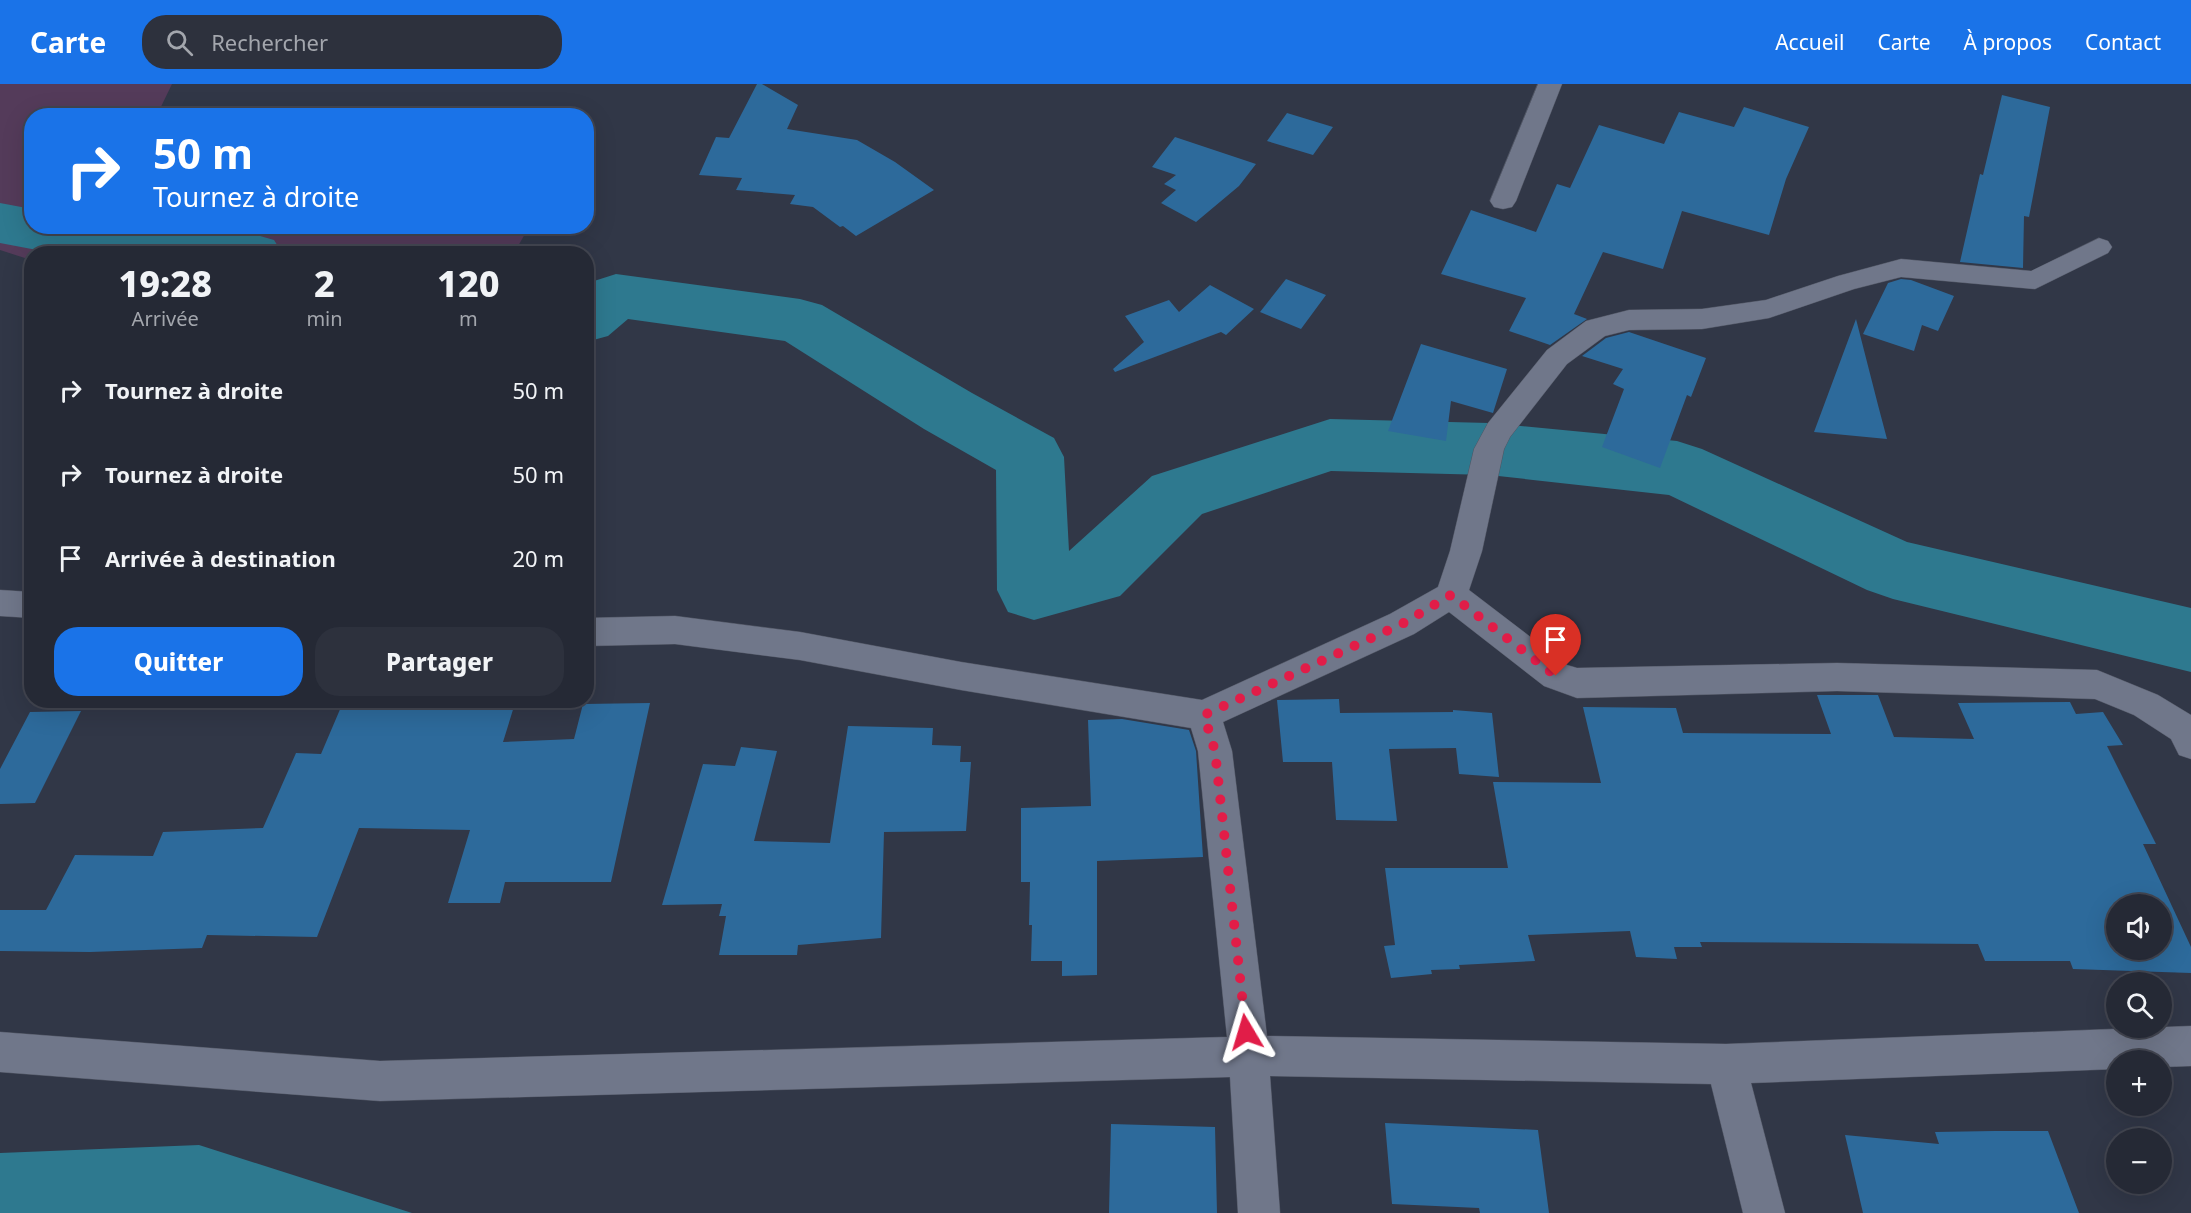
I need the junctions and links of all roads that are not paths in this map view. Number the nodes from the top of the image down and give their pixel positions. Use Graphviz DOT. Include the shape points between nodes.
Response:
graph roads {
  1 [pos="1550,84"];
  2 [pos="1503,201"];
  3 [pos="2099,247"];
  4 [pos="1451,595"];
  5 [pos="0,603"];
  6 [pos="24,604"];
  7 [pos="594,632"];
  8 [pos="1204,715"];
  9 [pos="2191,744"];
  10 [pos="2191,1046"];
  11 [pos="0,1052"];
  12 [pos="1249,1056"];
  13 [pos="1726,1064"];
  14 [pos="1259,1213"];
  15 [pos="1764,1213"];
  1 -- 2 [label="street"];
  3 -- 4 [label="street" via="2035,280 1901,268 1769,309 1702,319 1629,320 1596,328 1557,357 1498,431 1489,449 1466,550"];
  4 -- 8 [label="street" via="1402,624"];
  4 -- 9 [label="street" via="1556,676 1577,683 1836,678 2097,685 2146,705 2183,728"];
  5 -- 6 [label="street"];
  7 -- 8 [label="street" via="675,630 800,646"];
  8 -- 12 [label="street" via="1215,751"];
  10 -- 13 [label="street"];
  11 -- 12 [label="street" via="380,1081"];
  12 -- 13 [label="street"];
  12 -- 14 [label="street"];
  13 -- 15 [label="street"];
}
